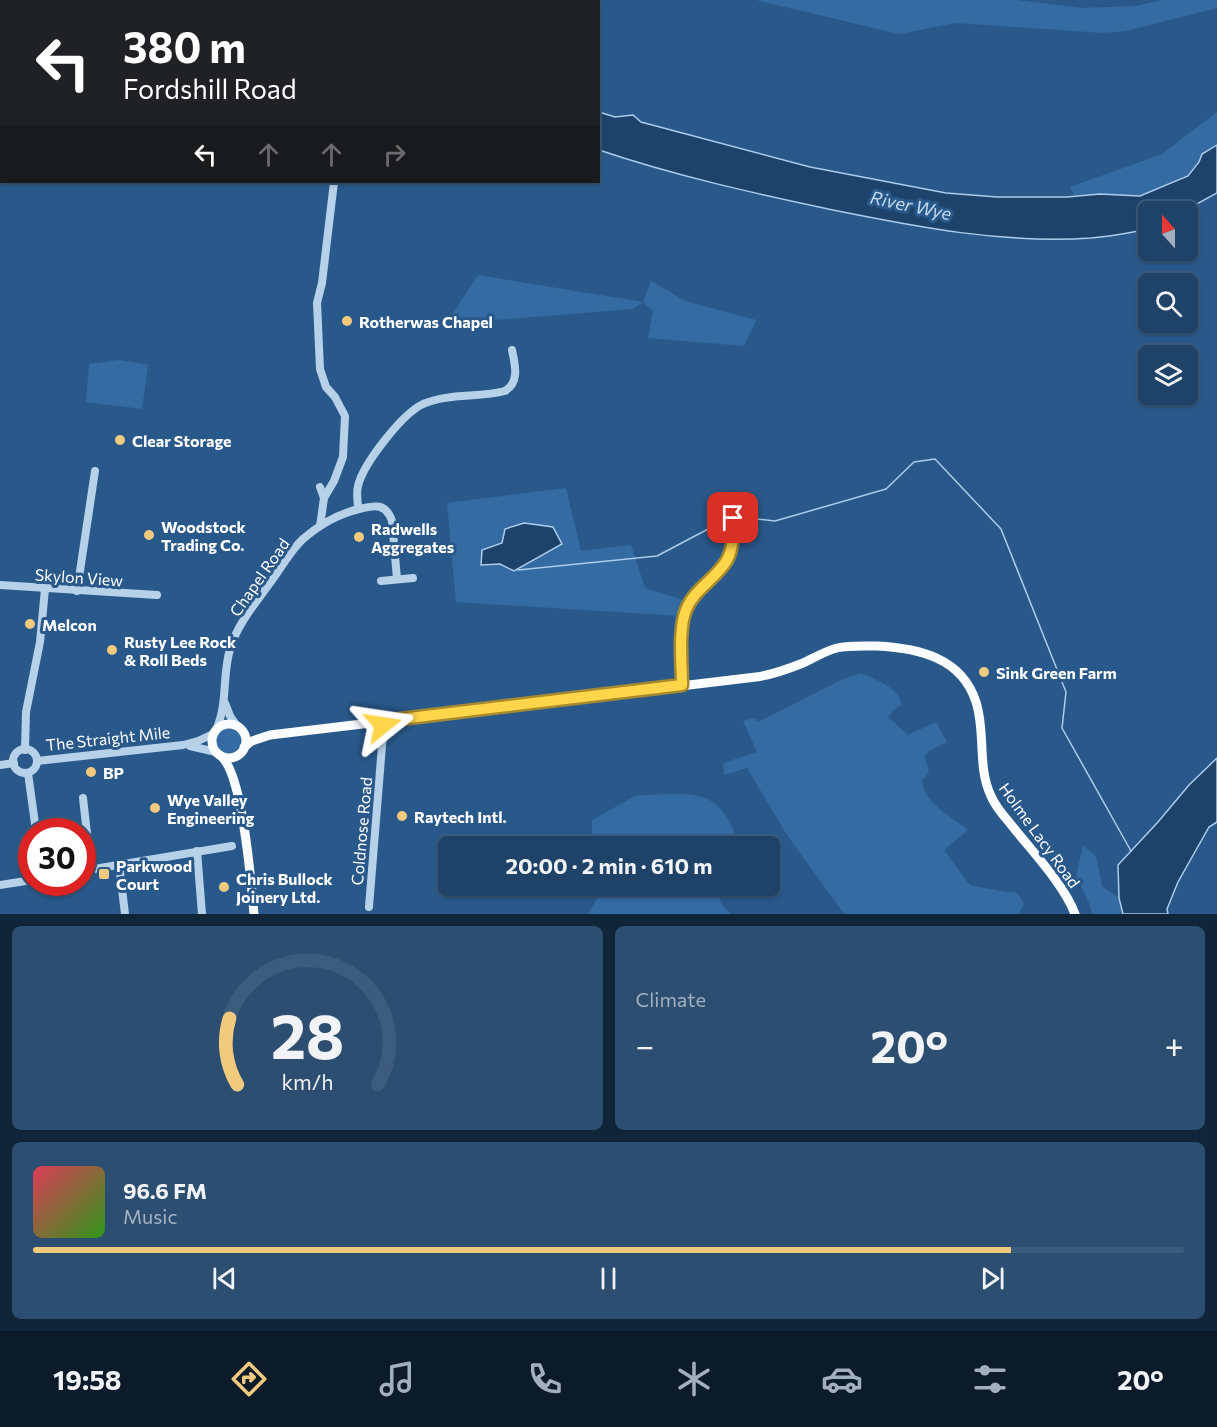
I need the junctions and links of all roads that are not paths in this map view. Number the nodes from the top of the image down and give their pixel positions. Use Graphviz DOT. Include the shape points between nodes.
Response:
graph roads {
  1 [pos="334,183"];
  2 [pos="512,350"];
  3 [pos="95,471"];
  4 [pos="320,487"];
  5 [pos="734,496"];
  6 [pos="324,498"];
  7 [pos="358,509"];
  8 [pos="320,526"];
  9 [pos="413,578"];
  10 [pos="397,579"];
  11 [pos="381,581"];
  12 [pos="0,585"];
  13 [pos="45,589"];
  14 [pos="77,591"];
  15 [pos="157,595"];
  16 [pos="682,685"];
  17 [pos="224,698"];
  18 [pos="384,721"];
  19 [pos="238,727"];
  20 [pos="214,732"];
  21 [pos="270,735"];
  22 [pos="183,745"];
  23 [pos="25,750"];
  24 [pos="242,751"];
  25 [pos="219,754"];
  26 [pos="37,761"];
  27 [pos="14,763"];
  28 [pos="0,765"];
  29 [pos="28,773"];
  30 [pos="235,779"];
  31 [pos="83,798"];
  32 [pos="34,818"];
  33 [pos="84,818"];
  34 [pos="232,846"];
  35 [pos="197,851"];
  36 [pos="118,864"];
  37 [pos="96,868"];
  38 [pos="18,882"];
  39 [pos="0,885"];
  40 [pos="369,907"];
  41 [pos="125,914"];
  42 [pos="202,914"];
  43 [pos="254,914"];
  44 [pos="1075,914"];
  1 -- 6 [label="street" via="318,303 318,334 320,369 326,387 345,416 343,457"];
  2 -- 7 [label="street" via="514,385 505,392 424,404 404,418 359,482"];
  3 -- 14 [label="street"];
  4 -- 6 [label="street"];
  5 -- 16 [label="street" via="728,558 691,600 684,617"];
  6 -- 8 [label="street"];
  7 -- 8 [label="street, Chapel Road"];
  7 -- 10 [label="street" via="379,507 389,512"];
  8 -- 17 [label="street, Chapel Road" via="291,553 234,638 226,665"];
  9 -- 10 [label="street"];
  10 -- 11 [label="street"];
  12 -- 13 [label="street, Skylon View"];
  13 -- 14 [label="street, Skylon View"];
  13 -- 23 [label="street" via="40,642 26,712"];
  14 -- 15 [label="street, Skylon View"];
  16 -- 18 [label="main road"];
  16 -- 44 [label="main road, Holme Lacy Road" via="765,676 848,646 903,648 944,661 964,677 976,702 990,795 1059,885"];
  17 -- 19 [label="street, Chapel Road"];
  17 -- 20 [label="street, Chapel Road"];
  18 -- 21 [label="main road"];
  18 -- 40 [label="street, Coldnose Road"];
  19 -- 20 [label="main road" via="227,724"];
  19 -- 21 [label="main road"];
  19 -- 24 [label="main road" via="244,734"];
  20 -- 22 [label="street, The Straight Mile"];
  20 -- 25 [label="main road" via="212,745"];
  21 -- 24 [label="main road" via="256,739"];
  22 -- 25 [label="street, The Straight Mile"];
  22 -- 26 [label="street, The Straight Mile"];
  23 -- 26 [label="street" via="34,753"];
  23 -- 27 [label="street" via="15,755"];
  24 -- 25 [label="main road" via="230,758"];
  24 -- 30 [label="main road"];
  25 -- 30 [label="main road"];
  26 -- 29 [label="street"];
  27 -- 28 [label="street"];
  27 -- 29 [label="street" via="20,772"];
  29 -- 32 [label="street"];
  30 -- 43 [label="main road"];
  31 -- 33 [label="street"];
  34 -- 35 [label="street"];
  35 -- 36 [label="street"];
  35 -- 42 [label="street"];
  36 -- 37 [label="street"];
  36 -- 41 [label="street"];
  38 -- 39 [label="street"];
}
